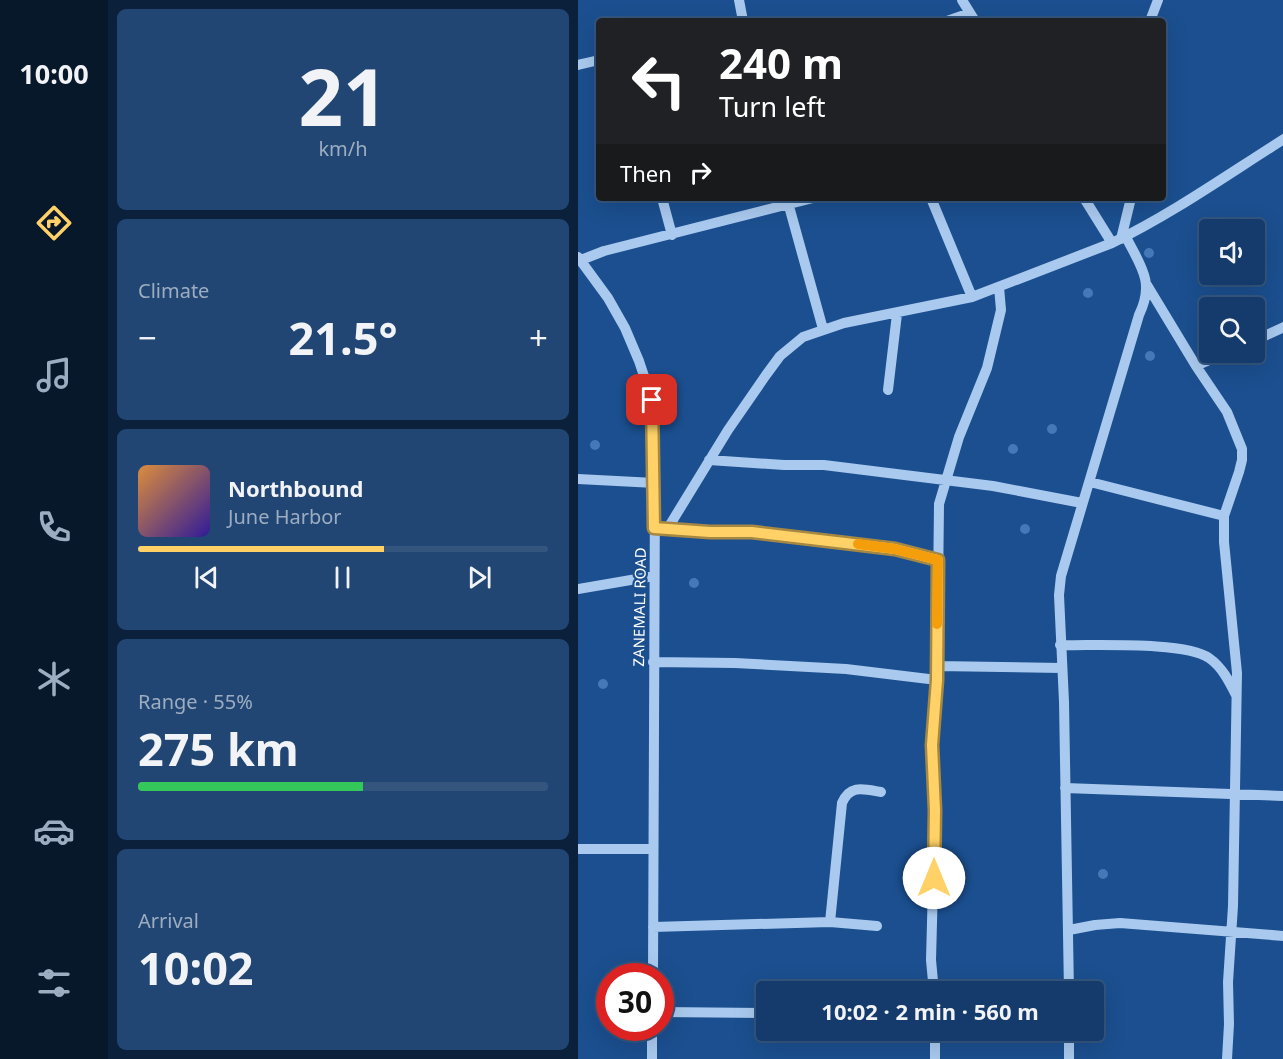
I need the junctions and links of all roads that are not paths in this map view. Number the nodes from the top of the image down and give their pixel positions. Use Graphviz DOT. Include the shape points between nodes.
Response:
graph roads {
  1 [pos="739,0"];
  2 [pos="962,0"];
  3 [pos="1158,0"];
  4 [pos="972,17"];
  5 [pos="741,18"];
  6 [pos="1151,18"];
  7 [pos="596,61"];
  8 [pos="578,64"];
  9 [pos="1283,139"];
  10 [pos="663,201"];
  11 [pos="932,201"];
  12 [pos="1086,201"];
  13 [pos="1130,201"];
  14 [pos="788,202"];
  15 [pos="672,234"];
  16 [pos="1119,240"];
  17 [pos="579,258"];
  18 [pos="1147,285"];
  19 [pos="999,287"];
  20 [pos="971,297"];
  21 [pos="897,314"];
  22 [pos="1283,327"];
  23 [pos="823,329"];
  24 [pos="1265,335"];
  25 [pos="1203,363"];
  26 [pos="1196,366"];
  27 [pos="888,390"];
  28 [pos="709,460"];
  29 [pos="578,479"];
  30 [pos="945,480"];
  31 [pos="1090,482"];
  32 [pos="655,483"];
  33 [pos="1082,503"];
  34 [pos="1224,516"];
  35 [pos="654,528"];
  36 [pos="668,528"];
  37 [pos="938,560"];
  38 [pos="654,576"];
  39 [pos="578,589"];
  40 [pos="1060,645"];
  41 [pos="653,662"];
  42 [pos="937,666"];
  43 [pos="1062,668"];
  44 [pos="937,680"];
  45 [pos="1237,697"];
  46 [pos="1066,788"];
  47 [pos="881,792"];
  48 [pos="1235,792"];
  49 [pos="1283,796"];
  50 [pos="578,849"];
  51 [pos="653,849"];
  52 [pos="830,922"];
  53 [pos="877,926"];
  54 [pos="653,927"];
  55 [pos="1069,930"];
  56 [pos="1231,932"];
  57 [pos="1283,936"];
  58 [pos="653,963"];
  59 [pos="933,981"];
  60 [pos="1069,981"];
  61 [pos="674,1012"];
  62 [pos="756,1012"];
  63 [pos="652,1041"];
  64 [pos="935,1041"];
  65 [pos="1069,1041"];
  66 [pos="652,1059"];
  67 [pos="935,1059"];
  68 [pos="1070,1059"];
  69 [pos="1227,1059"];
  1 -- 5 [label="street"];
  2 -- 4 [label="street"];
  3 -- 6 [label="street"];
  7 -- 8 [label="street"];
  9 -- 16 [label="street"];
  10 -- 15 [label="street"];
  11 -- 20 [label="street"];
  12 -- 16 [label="street"];
  13 -- 16 [label="street"];
  14 -- 15 [label="street"];
  14 -- 23 [label="street"];
  15 -- 17 [label="street"];
  16 -- 18 [label="street"];
  16 -- 19 [label="street"];
  17 -- 32 [label="street, ZANEMALI ROAD" via="608,298 640,361 652,400"];
  18 -- 26 [label="street"];
  18 -- 31 [label="street" via="1145,303"];
  19 -- 20 [label="street"];
  19 -- 30 [label="street" via="1001,310 987,368"];
  20 -- 21 [label="street"];
  21 -- 23 [label="street"];
  21 -- 27 [label="street"];
  22 -- 24 [label="street"];
  23 -- 28 [label="street" via="803,337 780,356"];
  25 -- 26 [label="street"];
  26 -- 34 [label="street" via="1226,412 1242,449"];
  28 -- 30 [label="street" via="824,465"];
  28 -- 36 [label="street"];
  29 -- 32 [label="street"];
  30 -- 33 [label="street"];
  30 -- 37 [label="street" via="939,504"];
  31 -- 33 [label="street"];
  31 -- 34 [label="street"];
  32 -- 35 [label="street, ZANEMALI ROAD"];
  33 -- 40 [label="street" via="1061,576"];
  34 -- 45 [label="street"];
  35 -- 36 [label="street"];
  35 -- 38 [label="street, ZANEMALI ROAD"];
  36 -- 37 [label="street" via="752,532 845,543 895,549"];
  37 -- 42 [label="street"];
  38 -- 39 [label="street"];
  38 -- 41 [label="street, ZANEMALI ROAD"];
  40 -- 43 [label="street"];
  40 -- 45 [label="street" via="1194,650 1217,665"];
  41 -- 44 [label="street" via="846,669"];
  41 -- 51 [label="street, ZANEMALI ROAD"];
  42 -- 43 [label="street"];
  42 -- 44 [label="street"];
  43 -- 46 [label="street"];
  44 -- 59 [label="street" via="932,745"];
  45 -- 48 [label="street"];
  46 -- 48 [label="street"];
  46 -- 55 [label="street"];
  47 -- 52 [label="street" via="855,790 846,795 842,804"];
  48 -- 49 [label="street"];
  48 -- 56 [label="street"];
  50 -- 51 [label="street"];
  51 -- 54 [label="street, ZANEMALI ROAD"];
  52 -- 53 [label="street"];
  52 -- 54 [label="street"];
  54 -- 58 [label="street, ZANEMALI ROAD"];
  55 -- 56 [label="street" via="1120,923"];
  55 -- 60 [label="street"];
  56 -- 57 [label="street"];
  56 -- 69 [label="street"];
  61 -- 62 [label="street"];
  63 -- 66 [label="street"];
  64 -- 67 [label="street"];
  65 -- 68 [label="street"];
}
